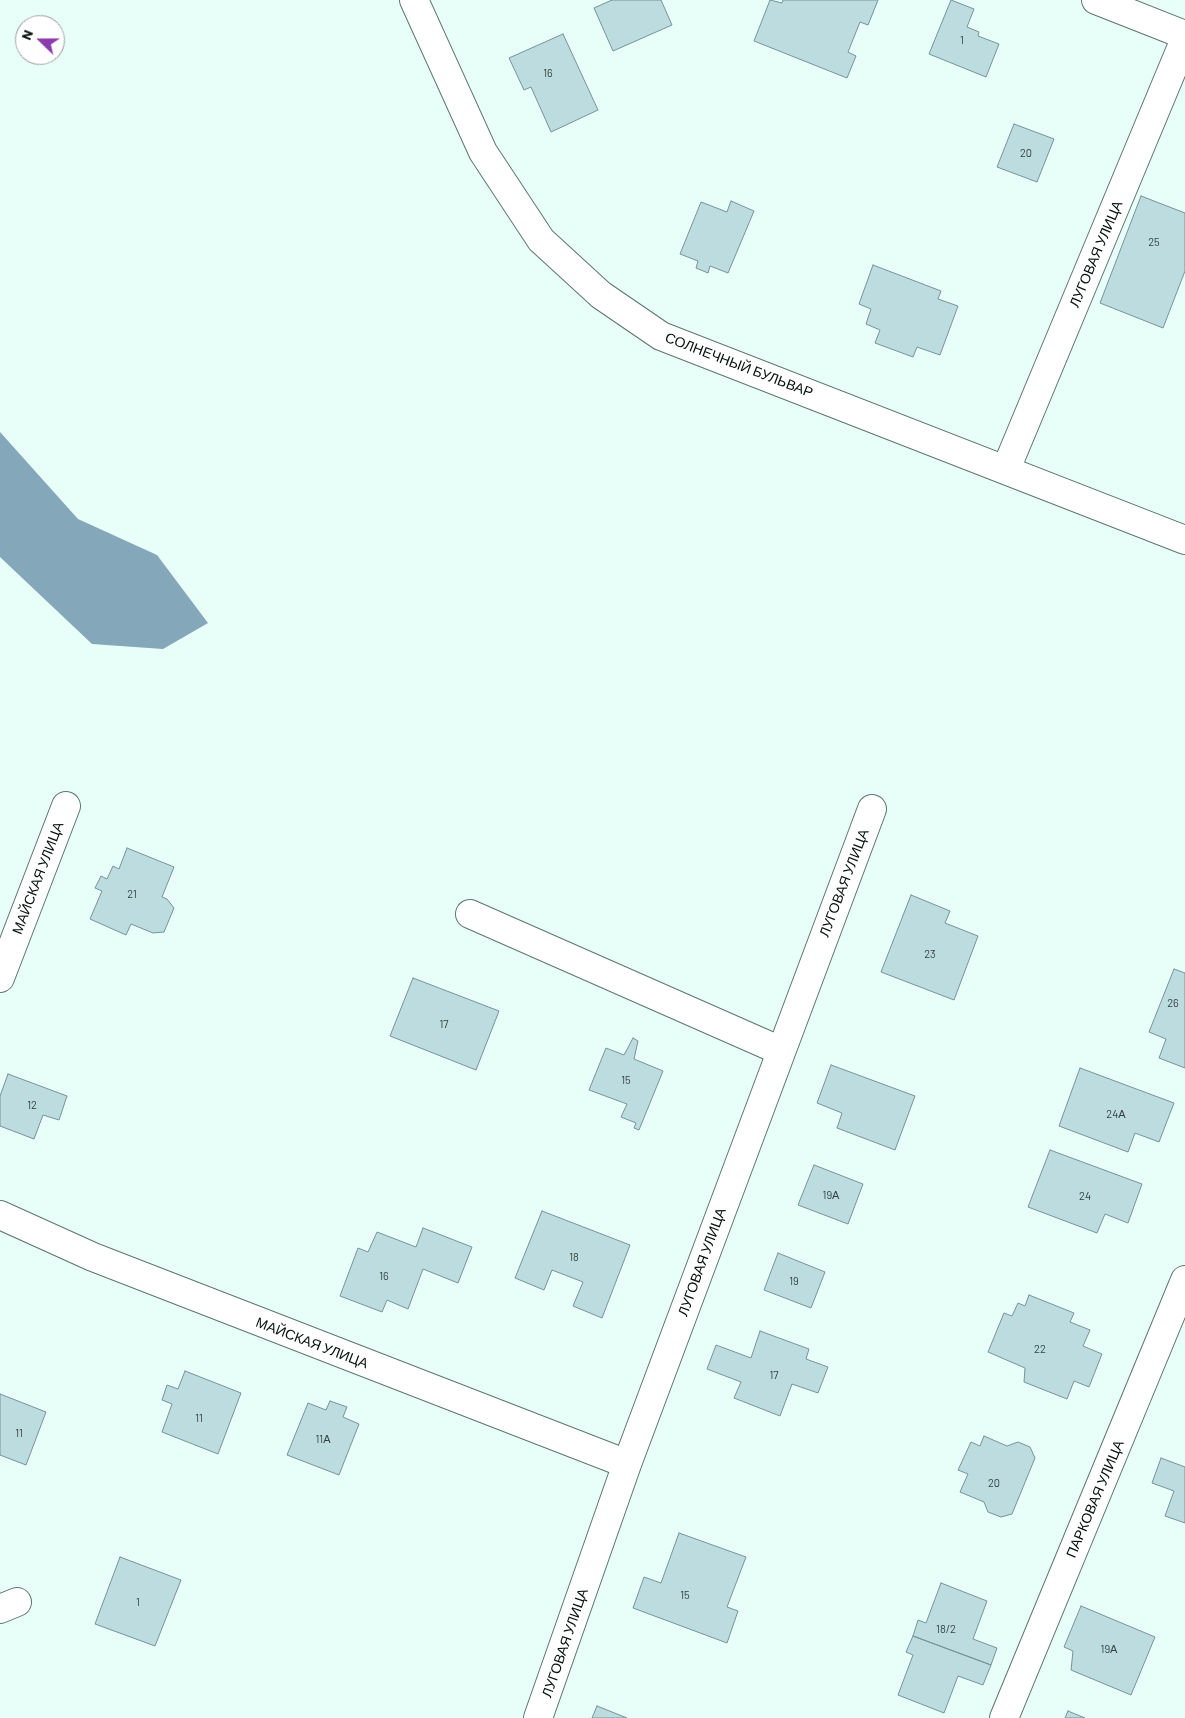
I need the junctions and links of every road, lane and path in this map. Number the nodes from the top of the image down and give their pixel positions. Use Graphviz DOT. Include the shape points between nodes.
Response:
graph roads {
  1 [pos="414,0"];
  2 [pos="1096,0"];
  3 [pos="1185,35"];
  4 [pos="1185,39"];
  5 [pos="1006,469"];
  6 [pos="1185,540"];
  7 [pos="66,806"];
  8 [pos="872,808"];
  9 [pos="470,914"];
  10 [pos="0,978"];
  11 [pos="781,1051"];
  12 [pos="0,1215"];
  13 [pos="1185,1280"];
  14 [pos="627,1464"];
  15 [pos="538,1718"];
  16 [pos="1004,1718"];
  1 -- 5 [label="street, СОЛНЕЧНЫЙ БУЛЬВАР" via="483,152 541,240 601,295 661,336"];
  2 -- 3 [label="street"];
  4 -- 5 [label="street, ЛУГОВАЯ УЛИЦА"];
  5 -- 6 [label="street, СОЛНЕЧНЫЙ БУЛЬВАР"];
  7 -- 10 [label="street, МАЙСКАЯ УЛИЦА"];
  8 -- 11 [label="street, ЛУГОВАЯ УЛИЦА"];
  9 -- 11 [label="street"];
  11 -- 14 [label="street, ЛУГОВАЯ УЛИЦА"];
  12 -- 14 [label="street, МАЙСКАЯ УЛИЦА" via="93,1258"];
  13 -- 16 [label="street, ПАРКОВАЯ УЛИЦА"];
  14 -- 15 [label="street, ЛУГОВАЯ УЛИЦА"];
}
